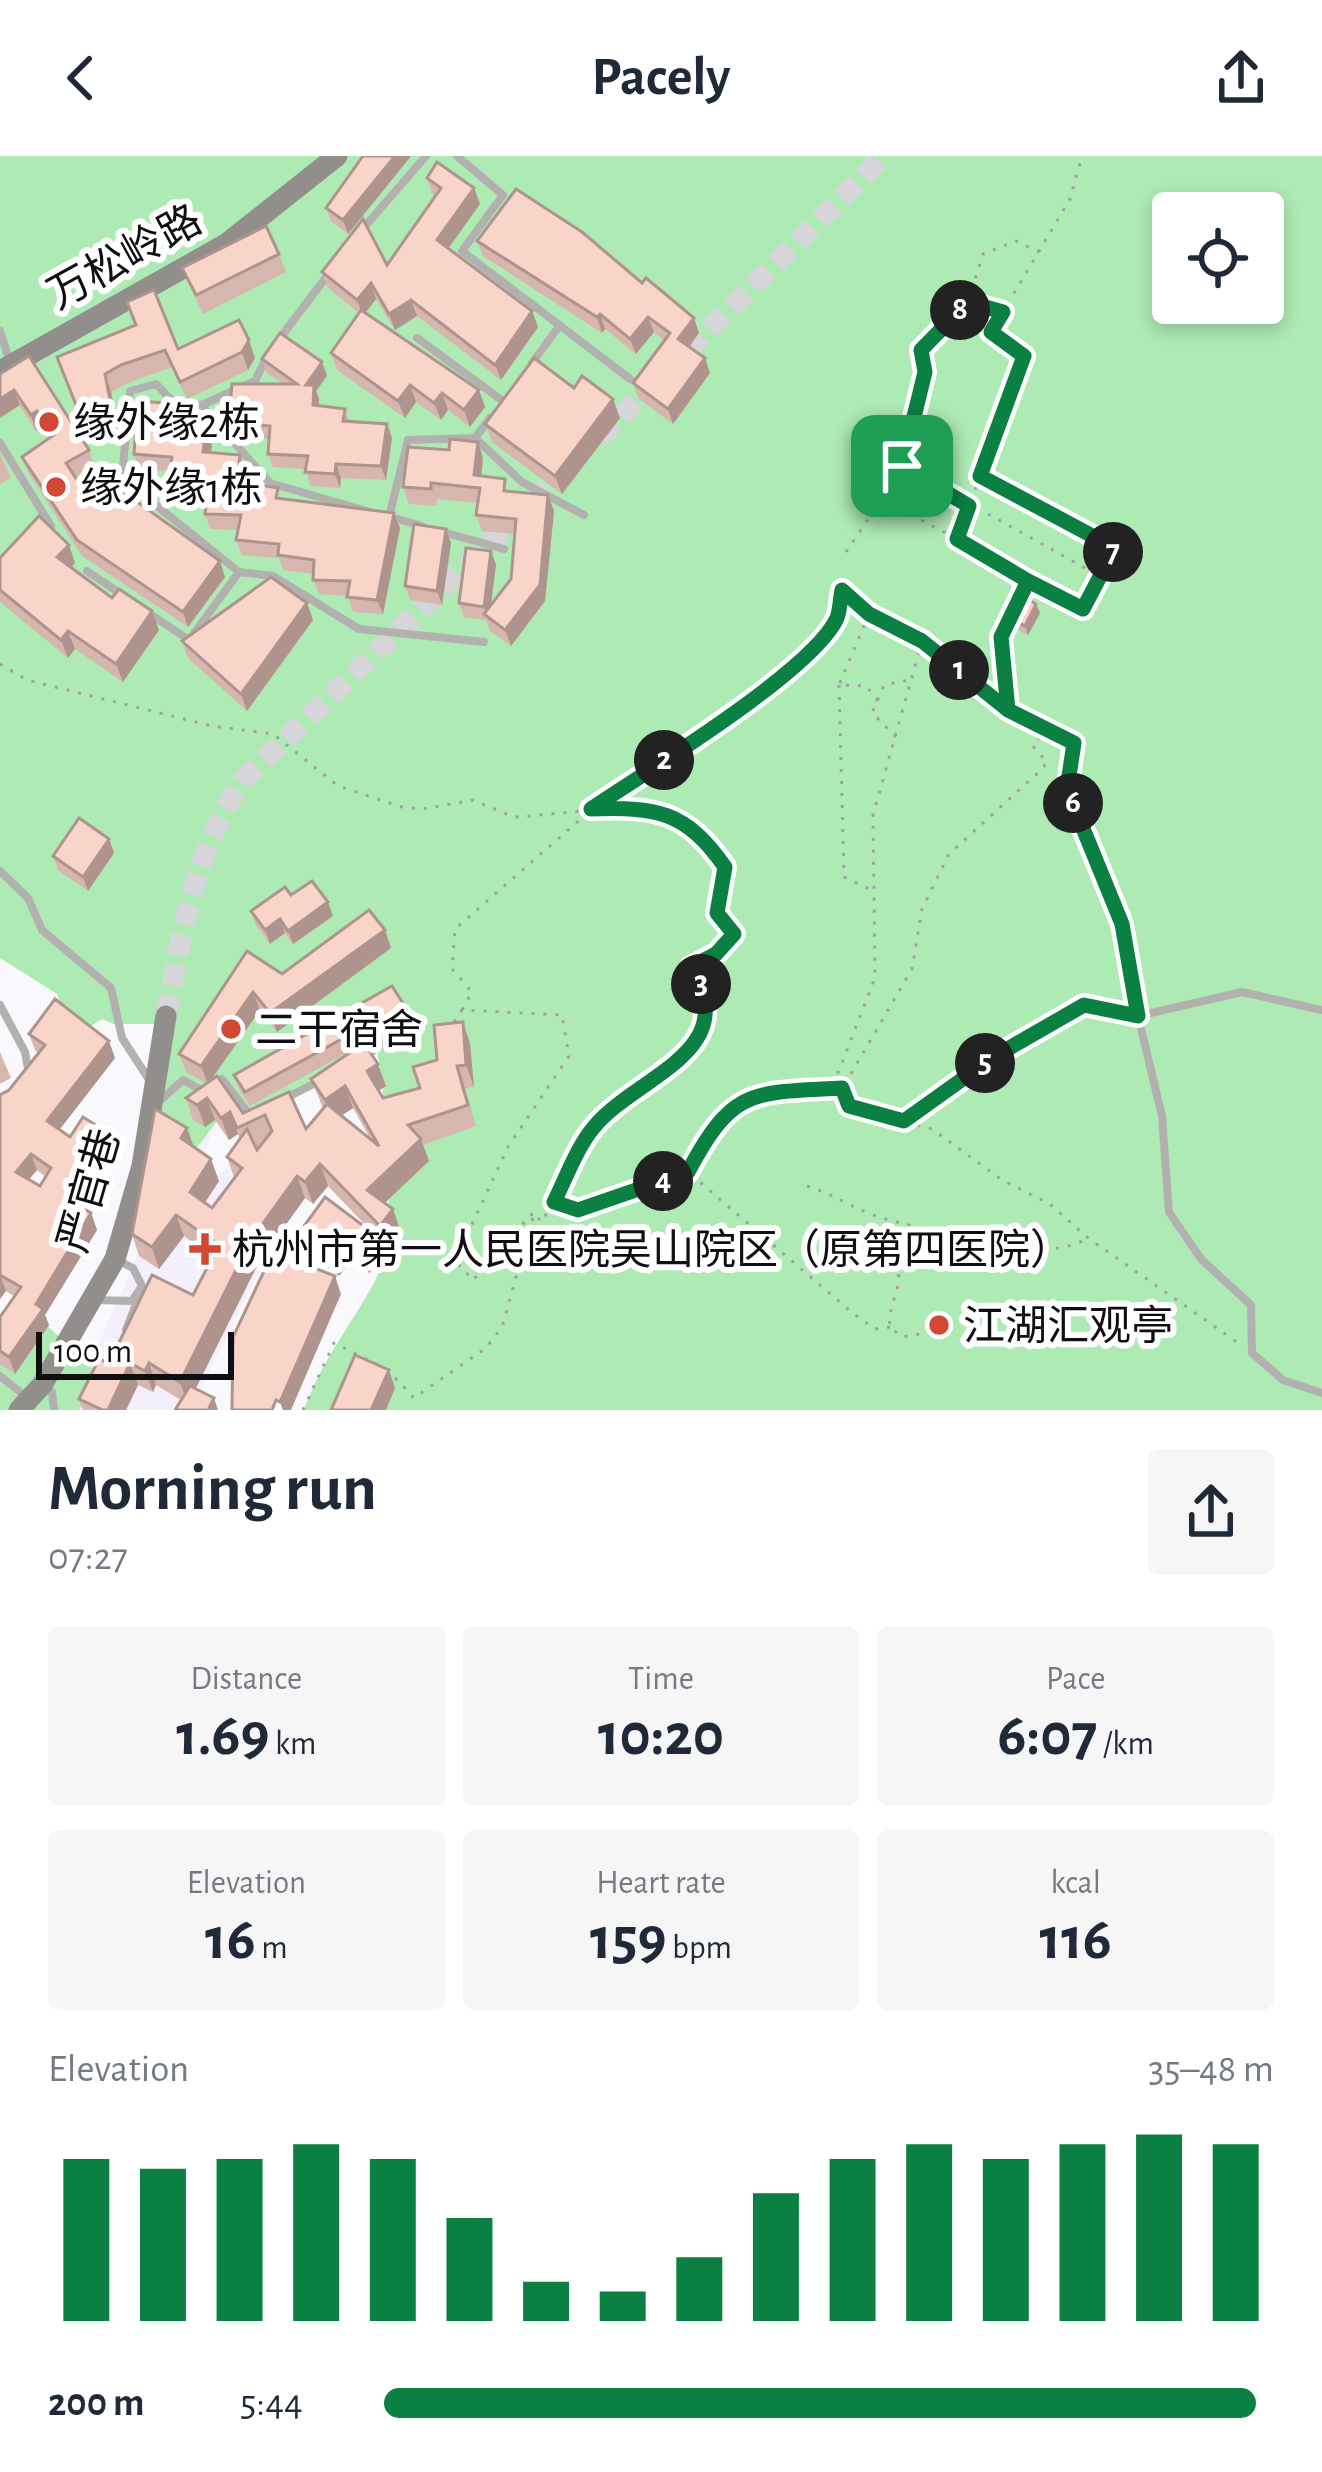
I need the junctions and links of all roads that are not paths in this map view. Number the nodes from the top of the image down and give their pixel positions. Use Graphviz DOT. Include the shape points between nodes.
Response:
graph roads {
  1 [pos="337,156"];
  2 [pos="426,156"];
  3 [pos="457,156"];
  4 [pos="350,245"];
  5 [pos="336,264"];
  6 [pos="560,326"];
  7 [pos="0,331"];
  8 [pos="417,338"];
  9 [pos="5,368"];
  10 [pos="630,379"];
  11 [pos="503,400"];
  12 [pos="201,405"];
  13 [pos="475,438"];
  14 [pos="0,443"];
  15 [pos="584,515"];
  16 [pos="389,517"];
  17 [pos="51,526"];
  18 [pos="504,550"];
  19 [pos="87,571"];
  20 [pos="239,572"];
  21 [pos="484,642"];
  22 [pos="0,871"];
  23 [pos="0,1005"];
  24 [pos="1322,1010"];
  25 [pos="166,1016"];
  26 [pos="413,1027"];
  27 [pos="361,1058"];
  28 [pos="326,1078"];
  29 [pos="15,1086"];
  30 [pos="152,1098"];
  31 [pos="116,1259"];
  32 [pos="142,1286"];
  33 [pos="92,1299"];
  34 [pos="119,1349"];
  35 [pos="0,1376"];
  36 [pos="1322,1393"];
  37 [pos="30,1399"];
  38 [pos="54,1410"];
  1 -- 9 [label="street, 万松岭路" via="226,244"];
  2 -- 4 [label="lane"];
  3 -- 6 [label="lane" via="503,195 462,251"];
  5 -- 12 [label="lane" via="255,381"];
  6 -- 10 [label="lane"];
  6 -- 11 [label="lane"];
  7 -- 9 [label="lane"];
  8 -- 11 [label="lane"];
  11 -- 13 [label="lane"];
  12 -- 16 [label="lane" via="270,483"];
  12 -- 20 [label="lane" via="184,413 156,384 130,392 122,478"];
  13 -- 15 [label="lane" via="522,482"];
  13 -- 16 [label="lane" via="408,440"];
  14 -- 17 [label="lane"];
  16 -- 18 [label="lane"];
  19 -- 20 [label="lane" via="189,640"];
  20 -- 21 [label="lane" via="273,576 359,629"];
  22 -- 30 [label="lane" via="28,898 42,930 111,988 122,1038"];
  23 -- 29 [label="lane" via="30,1072"];
  24 -- 36 [label="lane" via="1242,992 1138,1016 1162,1116 1169,1212 1202,1259 1251,1305 1252,1353 1283,1380"];
  25 -- 30 [label="street, 严官巷"];
  26 -- 27 [label="lane"];
  28 -- 30 [label="lane, 严官巷" via="247,1116 222,1078 210,1095 183,1080"];
  30 -- 31 [label="street, 严官巷"];
  31 -- 32 [label="lane" via="133,1268"];
  31 -- 33 [label="street, 严官巷"];
  32 -- 33 [label="lane" via="132,1301"];
  32 -- 34 [label="lane"];
  33 -- 37 [label="street, 严官巷"];
  35 -- 37 [label="lane"];
  37 -- 38 [label="lane" via="52,1392"];
}
